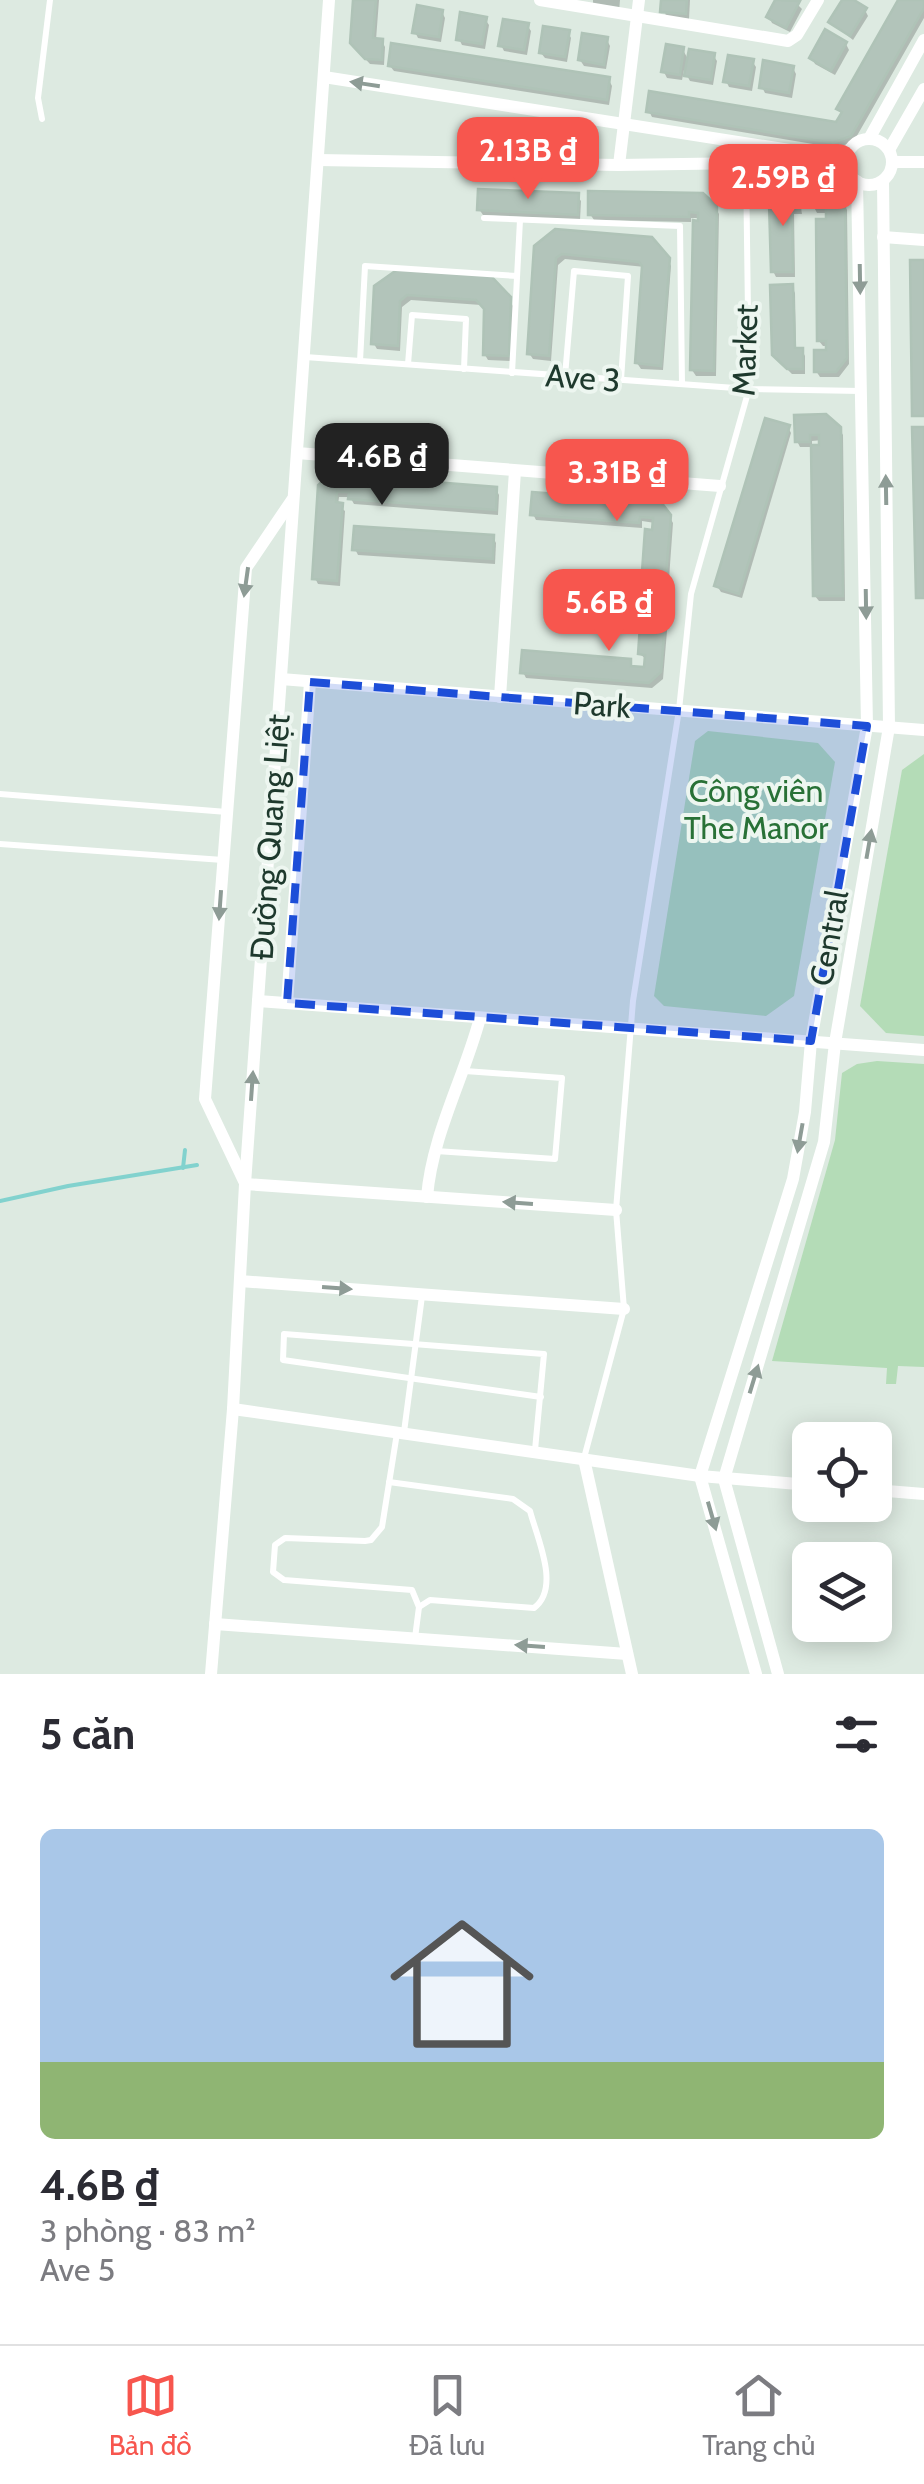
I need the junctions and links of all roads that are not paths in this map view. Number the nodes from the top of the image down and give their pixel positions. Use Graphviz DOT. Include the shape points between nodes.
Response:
graph roads {
  1 [pos="50,0"];
  2 [pos="329,0"];
  3 [pos="540,0"];
  4 [pos="639,0"];
  5 [pos="818,0"];
  6 [pos="636,16"];
  7 [pos="924,40"];
  8 [pos="324,78"];
  9 [pos="924,89"];
  10 [pos="42,119"];
  11 [pos="623,126"];
  12 [pos="869,138"];
  13 [pos="720,141"];
  14 [pos="807,154"];
  15 [pos="891,156"];
  16 [pos="846,159"];
  17 [pos="318,160"];
  18 [pos="924,162"];
  19 [pos="719,163"];
  20 [pos="746,163"];
  21 [pos="618,165"];
  22 [pos="883,181"];
  23 [pos="857,182"];
  24 [pos="484,218"];
  25 [pos="520,220"];
  26 [pos="884,237"];
  27 [pos="924,240"];
  28 [pos="517,276"];
  29 [pos="304,358"];
  30 [pos="360,361"];
  31 [pos="408,364"];
  32 [pos="464,369"];
  33 [pos="512,373"];
  34 [pos="565,376"];
  35 [pos="621,380"];
  36 [pos="682,384"];
  37 [pos="750,389"];
  38 [pos="862,392"];
  39 [pos="297,453"];
  40 [pos="515,471"];
  41 [pos="720,486"];
  42 [pos="293,498"];
  43 [pos="281,679"];
  44 [pos="310,682"];
  45 [pos="500,697"];
  46 [pos="680,710"];
  47 [pos="868,726"];
  48 [pos="889,727"];
  49 [pos="924,730"];
  50 [pos="0,794"];
  51 [pos="227,812"];
  52 [pos="0,844"];
  53 [pos="224,860"];
  54 [pos="258,1001"];
  55 [pos="288,1003"];
  56 [pos="480,1018"];
  57 [pos="630,1030"];
  58 [pos="811,1041"];
  59 [pos="835,1043"];
  60 [pos="924,1050"];
  61 [pos="465,1071"];
  62 [pos="434,1151"];
  63 [pos="245,1184"];
  64 [pos="427,1197"];
  65 [pos="616,1210"];
  66 [pos="240,1281"];
  67 [pos="422,1294"];
  68 [pos="624,1308"];
  69 [pos="416,1344"];
  70 [pos="412,1379"];
  71 [pos="540,1397"];
  72 [pos="233,1408"];
  73 [pos="401,1433"];
  74 [pos="534,1452"];
  75 [pos="584,1459"];
  76 [pos="700,1476"];
  77 [pos="724,1478"];
  78 [pos="390,1482"];
  79 [pos="792,1484"];
  80 [pos="892,1492"];
  81 [pos="923,1497"];
  82 [pos="419,1607"];
  83 [pos="215,1624"];
  84 [pos="415,1638"];
  85 [pos="628,1654"];
  86 [pos="211,1674"];
  87 [pos="632,1674"];
  88 [pos="756,1674"];
  89 [pos="778,1674"];
  1 -- 10 [label="lane" via="38,98"];
  2 -- 8 [label="street, Đường Quang Liệt"];
  3 -- 6 [label="street"];
  4 -- 6 [label="street"];
  5 -- 6 [label="street" via="788,40"];
  6 -- 11 [label="street"];
  7 -- 12 [label="street"];
  11 -- 8 [label="street, one-way"];
  8 -- 17 [label="street, Đường Quang Liệt"];
  9 -- 15 [label="street"];
  11 -- 13 [label="street"];
  11 -- 21 [label="street"];
  12 -- 15 [label="street"];
  12 -- 16 [label="street" via="855,143"];
  13 -- 14 [label="street"];
  13 -- 19 [label="street"];
  14 -- 16 [label="street"];
  14 -- 20 [label="street"];
  15 -- 18 [label="street"];
  15 -- 22 [label="street"];
  16 -- 23 [label="street"];
  17 -- 21 [label="street"];
  17 -- 29 [label="street, Đường Quang Liệt"];
  19 -- 20 [label="street"];
  19 -- 21 [label="street"];
  20 -- 37 [label="lane, Market"];
  22 -- 23 [label="street"];
  22 -- 26 [label="street, Central"];
  23 -- 38 [label="street, Central, one-way"];
  24 -- 25 [label="lane"];
  25 -- 28 [label="lane"];
  25 -- 36 [label="lane" via="680,226"];
  26 -- 27 [label="street"];
  48 -- 26 [label="street, Central, one-way"];
  28 -- 30 [label="lane" via="365,266"];
  28 -- 33 [label="lane"];
  29 -- 30 [label="lane, Ave 3"];
  29 -- 39 [label="street, Đường Quang Liệt"];
  30 -- 31 [label="lane, Ave 3"];
  31 -- 32 [label="lane, Ave 3"];
  31 -- 32 [label="lane" via="412,314 466,320"];
  32 -- 33 [label="lane, Ave 3"];
  33 -- 34 [label="lane, Ave 3"];
  34 -- 35 [label="lane, Ave 3"];
  34 -- 35 [label="lane" via="574,272 628,276"];
  35 -- 36 [label="lane, Ave 3"];
  36 -- 37 [label="lane, Ave 3"];
  37 -- 38 [label="lane, Ave 3"];
  37 -- 41 [label="lane, Market"];
  38 -- 47 [label="street, Central, one-way"];
  39 -- 40 [label="street"];
  39 -- 42 [label="street, Đường Quang Liệt"];
  40 -- 41 [label="street"];
  40 -- 45 [label="street"];
  41 -- 46 [label="lane, Market" via="691,594"];
  42 -- 43 [label="street, Đường Quang Liệt"];
  42 -- 51 [label="street, one-way" via="246,568"];
  43 -- 44 [label="street, Park"];
  43 -- 54 [label="street, Đường Quang Liệt"];
  44 -- 45 [label="street, Park"];
  44 -- 55 [label="street"];
  45 -- 46 [label="street, Park"];
  46 -- 47 [label="street, Park"];
  46 -- 57 [label="lane, Market"];
  47 -- 48 [label="street, Park"];
  47 -- 58 [label="street, Central"];
  48 -- 49 [label="street, Park"];
  59 -- 48 [label="street, Central, one-way"];
  50 -- 51 [label="lane"];
  51 -- 53 [label="street"];
  52 -- 53 [label="lane"];
  53 -- 63 [label="street, one-way" via="205,1099"];
  54 -- 55 [label="street"];
  63 -- 54 [label="street, Đường Quang Liệt, one-way"];
  55 -- 56 [label="street"];
  56 -- 57 [label="street"];
  56 -- 61 [label="street"];
  57 -- 58 [label="street"];
  57 -- 65 [label="lane, Market"];
  58 -- 59 [label="street"];
  58 -- 76 [label="street, Central, one-way" via="793,1179"];
  59 -- 60 [label="street"];
  77 -- 59 [label="street, Central, one-way" via="820,1157"];
  61 -- 62 [label="street"];
  61 -- 62 [label="lane" via="562,1078 555,1160"];
  62 -- 64 [label="street"];
  63 -- 64 [label="street"];
  63 -- 66 [label="street, Đường Quang Liệt"];
  65 -- 64 [label="street, one-way"];
  65 -- 68 [label="lane, Market"];
  66 -- 67 [label="street, one-way"];
  66 -- 72 [label="street, Đường Quang Liệt"];
  67 -- 68 [label="street"];
  67 -- 69 [label="lane"];
  68 -- 75 [label="lane, Market"];
  69 -- 70 [label="lane"];
  69 -- 70 [label="lane" via="284,1334 283,1360"];
  69 -- 71 [label="lane" via="544,1354"];
  70 -- 71 [label="lane"];
  70 -- 73 [label="lane"];
  71 -- 74 [label="lane"];
  72 -- 73 [label="street"];
  72 -- 83 [label="street, Đường Quang Liệt"];
  73 -- 74 [label="street"];
  73 -- 78 [label="lane"];
  74 -- 75 [label="street"];
  75 -- 76 [label="street"];
  75 -- 85 [label="street"];
  76 -- 77 [label="street"];
  76 -- 88 [label="street, one-way"];
  77 -- 79 [label="street"];
  77 -- 89 [label="street"];
  78 -- 82 [label="lane" via="382,1528 371,1540 285,1538 275,1545 273,1572 284,1580 406,1588"];
  78 -- 82 [label="lane" via="524,1504 548,1580 543,1602 534,1608 430,1600"];
  80 -- 81 [label="street"];
  82 -- 84 [label="lane"];
  83 -- 84 [label="street"];
  83 -- 86 [label="street, Đường Quang Liệt"];
  85 -- 84 [label="street, one-way"];
  85 -- 87 [label="street"];
}
